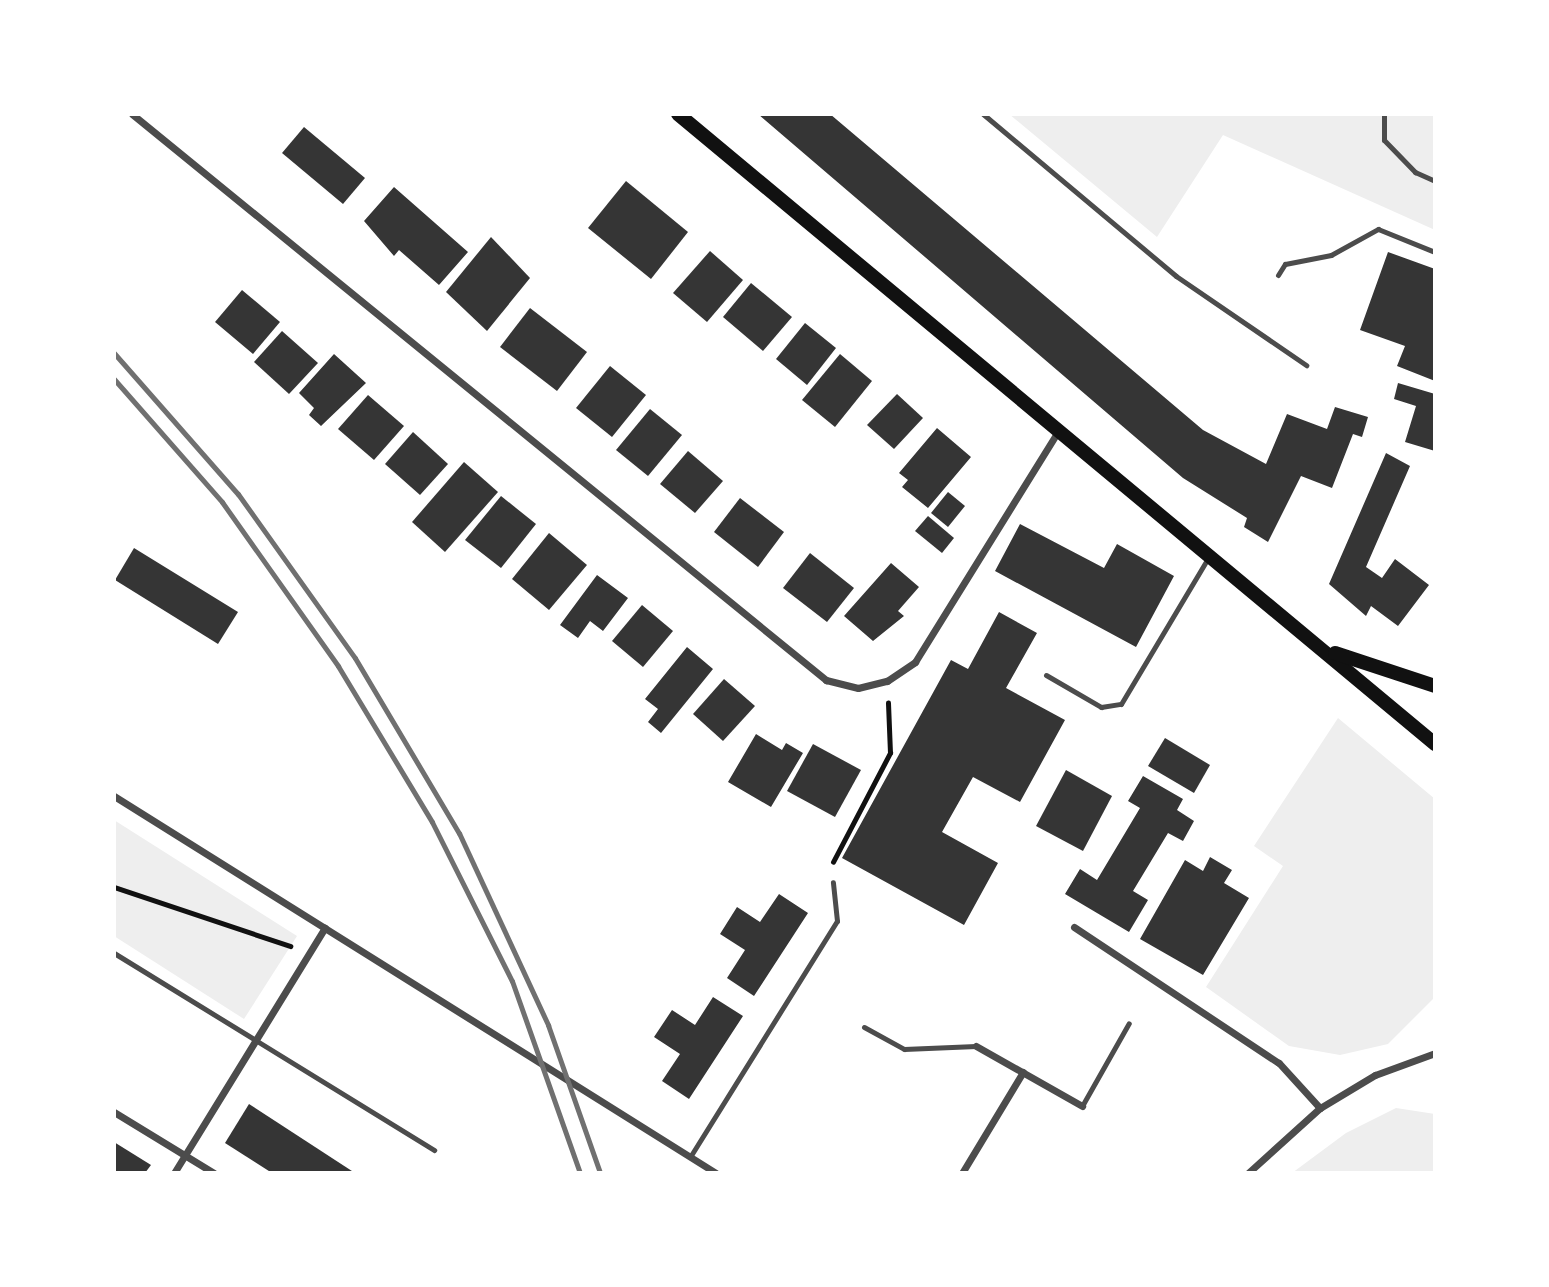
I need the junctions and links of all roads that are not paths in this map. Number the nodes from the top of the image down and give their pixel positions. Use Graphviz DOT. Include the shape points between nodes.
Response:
graph roads {
  1 [pos="132,114"];
  2 [pos="678,114"];
  3 [pos="983,114"];
  4 [pos="1384,114"];
  5 [pos="1435,181"];
  6 [pos="1435,252"];
  7 [pos="1278,275"];
  8 [pos="1306,365"];
  9 [pos="1059,430"];
  10 [pos="1210,555"];
  11 [pos="1324,649"];
  12 [pos="1046,675"];
  13 [pos="1435,686"];
  14 [pos="1435,744"];
  15 [pos="114,796"];
  16 [pos="834,882"];
  17 [pos="1074,927"];
  18 [pos="325,928"];
  19 [pos="114,953"];
  20 [pos="1129,1023"];
  21 [pos="864,1027"];
  22 [pos="256,1040"];
  23 [pos="976,1046"];
  24 [pos="1435,1053"];
  25 [pos="1023,1072"];
  26 [pos="1082,1106"];
  27 [pos="1320,1108"];
  28 [pos="114,1112"];
  29 [pos="434,1150"];
  30 [pos="185,1155"];
  31 [pos="690,1157"];
  32 [pos="174,1173"];
  33 [pos="214,1173"];
  34 [pos="716,1173"];
  35 [pos="962,1173"];
  36 [pos="1248,1173"];
  1 -- 9 [label="street" via="826,680 858,688 887,681 915,662"];
  2 -- 9 [label="main road"];
  3 -- 8 [label="lane" via="1176,276"];
  4 -- 5 [label="lane" via="1384,140 1415,173"];
  6 -- 7 [label="lane" via="1378,229 1331,255 1285,264"];
  9 -- 10 [label="main road"];
  10 -- 11 [label="main road"];
  10 -- 12 [label="lane" via="1121,704 1101,707"];
  11 -- 13 [label="main road"];
  11 -- 14 [label="main road"];
  15 -- 18 [label="street"];
  16 -- 31 [label="lane" via="837,921"];
  17 -- 27 [label="street" via="1279,1063"];
  18 -- 22 [label="street"];
  18 -- 31 [label="street"];
  19 -- 22 [label="lane"];
  20 -- 26 [label="lane"];
  21 -- 23 [label="lane" via="904,1049"];
  22 -- 29 [label="lane"];
  22 -- 30 [label="street"];
  23 -- 25 [label="street"];
  24 -- 27 [label="street" via="1375,1075"];
  25 -- 26 [label="street"];
  25 -- 35 [label="street"];
  27 -- 36 [label="street"];
  28 -- 30 [label="street"];
  30 -- 32 [label="street"];
  30 -- 33 [label="street"];
  31 -- 34 [label="street"];
}
